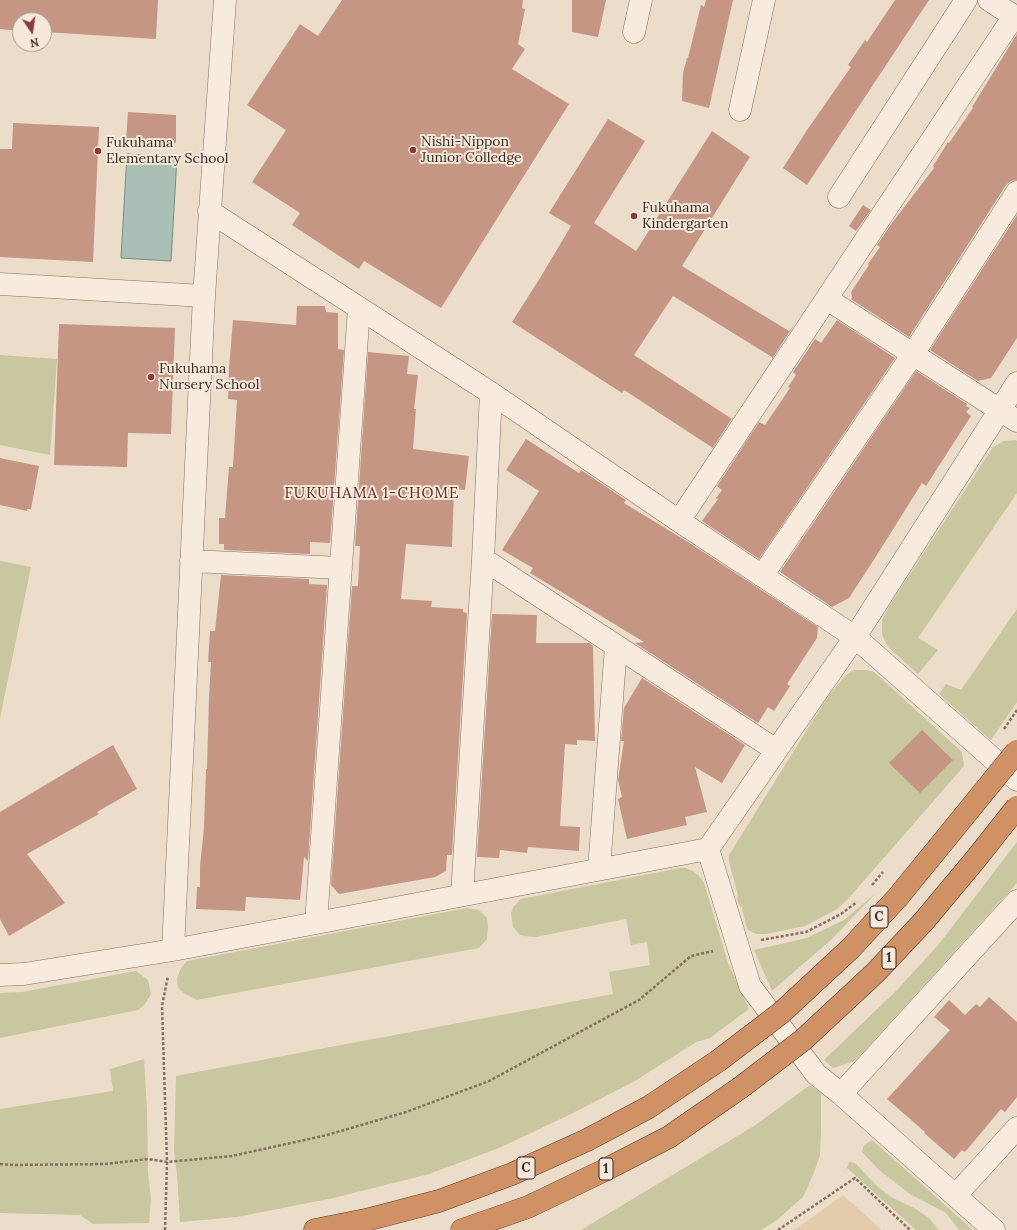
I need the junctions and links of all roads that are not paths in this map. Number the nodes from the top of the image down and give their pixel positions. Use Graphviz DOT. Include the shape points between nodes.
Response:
graph roads {
  1 [pos="225,0"];
  2 [pos="640,0"];
  3 [pos="764,0"];
  4 [pos="966,0"];
  5 [pos="989,0"];
  6 [pos="1016,17"];
  7 [pos="634,32"];
  8 [pos="740,110"];
  9 [pos="1017,192"];
  10 [pos="839,197"];
  11 [pos="209,211"];
  12 [pos="0,284"];
  13 [pos="204,296"];
  14 [pos="826,299"];
  15 [pos="359,308"];
  16 [pos="913,354"];
  17 [pos="1017,383"];
  18 [pos="491,393"];
  19 [pos="1008,415"];
  20 [pos="679,521"];
  21 [pos="483,559"];
  22 [pos="191,561"];
  23 [pos="341,568"];
  24 [pos="762,576"];
  25 [pos="855,637"];
  26 [pos="616,646"];
  27 [pos="776,750"];
  28 [pos="1017,751"];
  29 [pos="1017,780"];
  30 [pos="1017,807"];
  31 [pos="708,849"];
  32 [pos="599,869"];
  33 [pos="462,896"];
  34 [pos="1017,901"];
  35 [pos="316,923"];
  36 [pos="173,950"];
  37 [pos="0,975"];
  38 [pos="841,1094"];
  39 [pos="1017,1128"];
  40 [pos="956,1195"];
  41 [pos="315,1230"];
  42 [pos="462,1230"];
  43 [pos="994,1230"];
  1 -- 11 [label="street"];
  2 -- 7 [label="street"];
  3 -- 8 [label="street"];
  4 -- 10 [label="street"];
  5 -- 6 [label="street"];
  6 -- 14 [label="street"];
  9 -- 16 [label="street"];
  11 -- 13 [label="street"];
  11 -- 15 [label="street"];
  12 -- 13 [label="street"];
  13 -- 22 [label="street"];
  14 -- 16 [label="street"];
  14 -- 20 [label="street"];
  15 -- 18 [label="street"];
  15 -- 23 [label="street"];
  16 -- 19 [label="street"];
  16 -- 24 [label="street"];
  17 -- 19 [label="street"];
  18 -- 20 [label="street"];
  18 -- 21 [label="street"];
  19 -- 25 [label="street"];
  20 -- 24 [label="street"];
  21 -- 26 [label="street"];
  21 -- 33 [label="street"];
  22 -- 23 [label="street"];
  22 -- 36 [label="street"];
  23 -- 35 [label="street"];
  24 -- 25 [label="street"];
  25 -- 27 [label="street"];
  25 -- 29 [label="street"];
  26 -- 27 [label="street"];
  26 -- 32 [label="street"];
  27 -- 31 [label="street"];
  28 -- 41 [label="highway, C, bridge" via="898,897 856,942 781,1013 649,1108 512,1174 439,1201"];
  30 -- 42 [label="highway, 1, bridge" via="924,921 876,972 803,1040 669,1137 528,1207"];
  31 -- 32 [label="street"];
  31 -- 38 [label="street" via="750,986 816,1074"];
  32 -- 33 [label="street"];
  33 -- 35 [label="street"];
  34 -- 38 [label="street"];
  35 -- 36 [label="street"];
  36 -- 37 [label="street" via="24,974"];
  38 -- 40 [label="street"];
  39 -- 40 [label="street"];
  40 -- 43 [label="street"];
}
